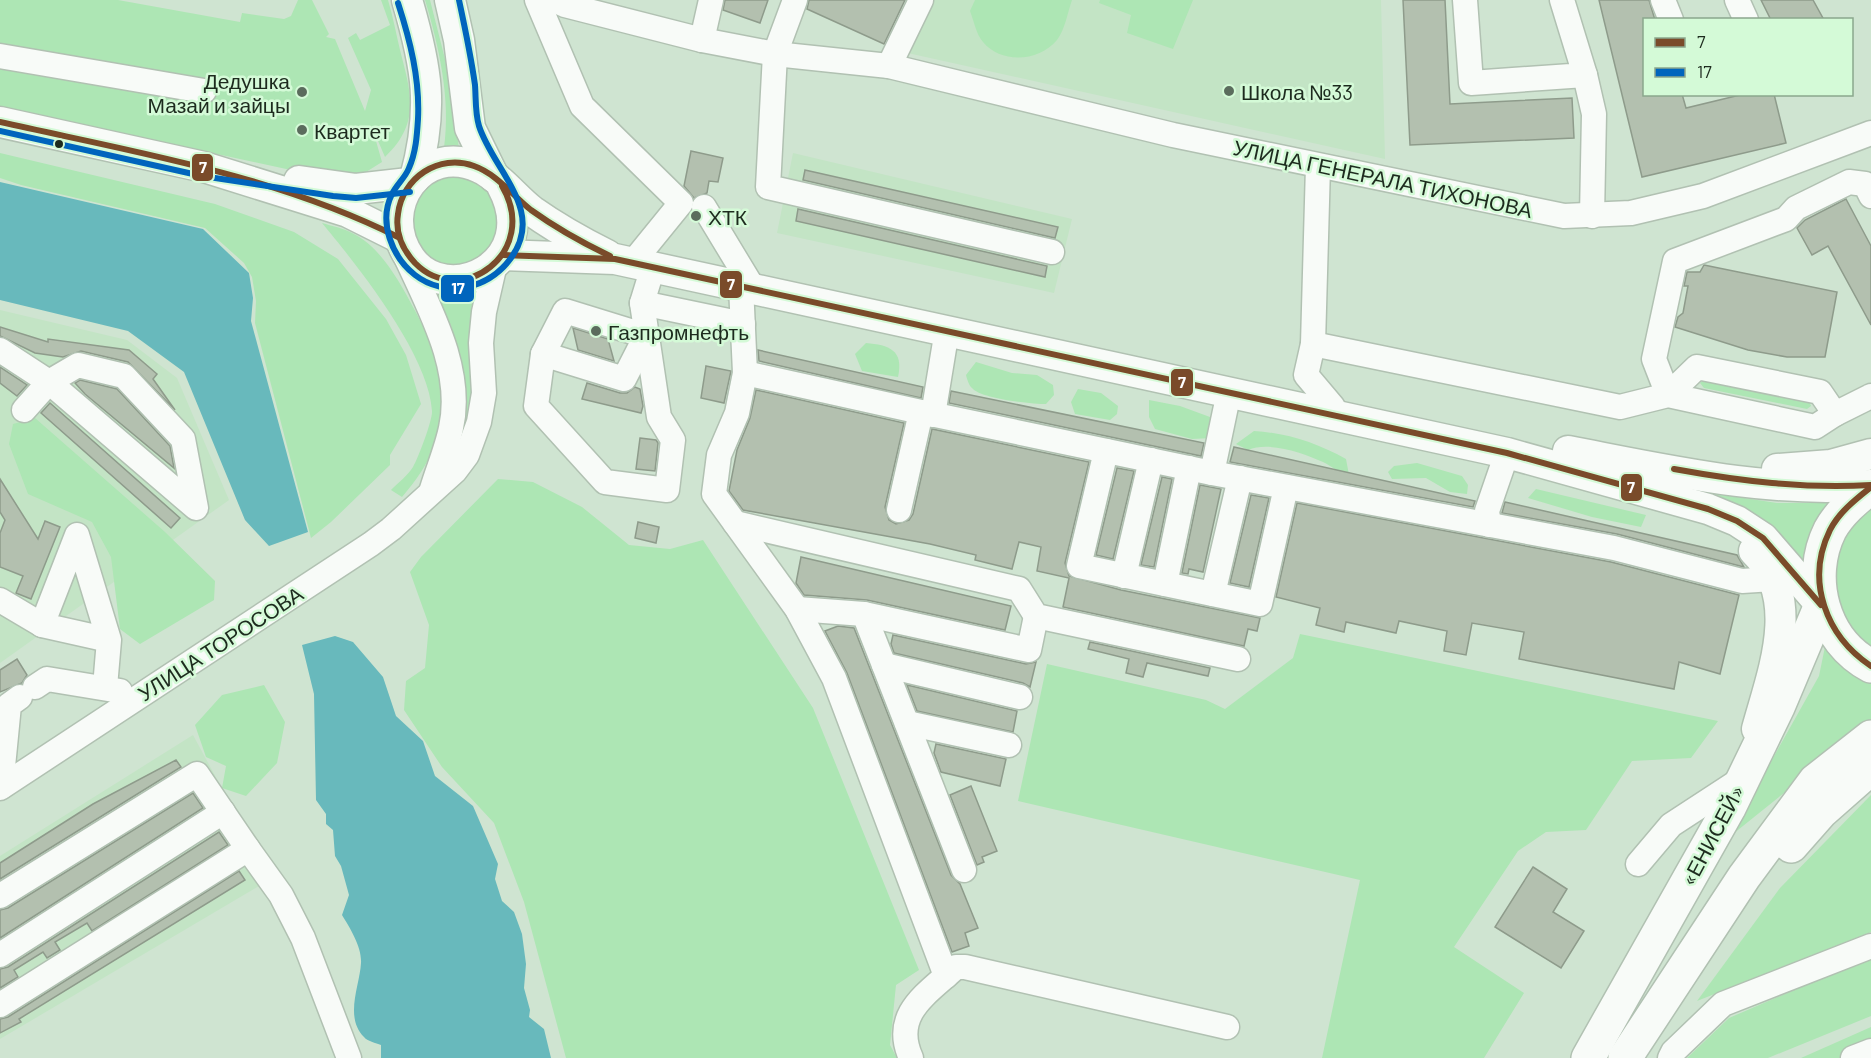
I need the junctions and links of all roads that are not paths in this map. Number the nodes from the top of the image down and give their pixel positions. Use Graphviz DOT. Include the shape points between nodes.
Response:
graph roads {
  1 [pos="407,0"];
  2 [pos="450,0"];
  3 [pos="537,0"];
  4 [pos="554,0"];
  5 [pos="711,0"];
  6 [pos="795,0"];
  7 [pos="921,0"];
  8 [pos="1465,0"];
  9 [pos="1562,0"];
  10 [pos="1664,0"];
  11 [pos="1737,0"];
  12 [pos="1670,18"];
  13 [pos="1745,18"];
  14 [pos="702,40"];
  15 [pos="775,54"];
  16 [pos="0,56"];
  17 [pos="889,66"];
  18 [pos="1585,75"];
  19 [pos="204,92"];
  20 [pos="0,122"];
  21 [pos="1871,133"];
  22 [pos="1318,166"];
  23 [pos="204,167"];
  24 [pos="412,180"];
  25 [pos="498,181"];
  26 [pos="1871,196"];
  27 [pos="692,205"];
  28 [pos="1592,216"];
  29 [pos="400,242"];
  30 [pos="1052,252"];
  31 [pos="499,260"];
  32 [pos="633,262"];
  33 [pos="747,287"];
  34 [pos="642,303"];
  35 [pos="743,324"];
  36 [pos="947,330"];
  37 [pos="646,336"];
  38 [pos="1313,344"];
  39 [pos="0,350"];
  40 [pos="543,354"];
  41 [pos="745,372"];
  42 [pos="1306,375"];
  43 [pos="49,382"];
  44 [pos="1229,392"];
  45 [pos="1668,395"];
  46 [pos="1871,396"];
  47 [pos="1277,399"];
  48 [pos="1333,408"];
  49 [pos="24,410"];
  50 [pos="927,414"];
  51 [pos="1835,414"];
  52 [pos="1106,451"];
  53 [pos="1507,453"];
  54 [pos="1871,454"];
  55 [pos="1151,460"];
  56 [pos="1654,465"];
  57 [pos="1201,471"];
  58 [pos="1240,478"];
  59 [pos="1871,486"];
  60 [pos="1286,487"];
  61 [pos="1632,487"];
  62 [pos="432,489"];
  63 [pos="899,510"];
  64 [pos="735,523"];
  65 [pos="1489,525"];
  66 [pos="1124,576"];
  67 [pos="1773,579"];
  68 [pos="1165,584"];
  69 [pos="1213,594"];
  70 [pos="0,600"];
  71 [pos="1821,605"];
  72 [pos="797,609"];
  73 [pos="864,614"];
  74 [pos="1035,616"];
  75 [pos="42,626"];
  76 [pos="109,640"];
  77 [pos="1238,659"];
  78 [pos="884,665"];
  79 [pos="1871,666"];
  80 [pos="105,687"];
  81 [pos="140,696"];
  82 [pos="1020,697"];
  83 [pos="907,723"];
  84 [pos="1871,737"];
  85 [pos="1009,745"];
  86 [pos="1871,768"];
  87 [pos="1743,778"];
  88 [pos="1,787"];
  89 [pos="223,812"];
  90 [pos="248,849"];
  91 [pos="1638,864"];
  92 [pos="964,870"];
  93 [pos="0,896"];
  94 [pos="1871,946"];
  95 [pos="0,955"];
  96 [pos="946,976"];
  97 [pos="0,1005"];
  98 [pos="1652,1017"];
  99 [pos="1227,1027"];
  100 [pos="1871,1051"];
  101 [pos="349,1058"];
  102 [pos="912,1058"];
  103 [pos="1588,1058"];
  104 [pos="1625,1058"];
  105 [pos="1670,1058"];
  106 [pos="1853,1058"];
  1 -- 24 [label="main road" via="424,56 427,87 423,146"];
  2 -- 25 [label="main road" via="470,128"];
  3 -- 27 [label="street" via="582,106"];
  4 -- 14 [label="street, УЛИЦА ГЕНЕРАЛА ТИХОНОВА"];
  5 -- 14 [label="street"];
  6 -- 15 [label="street"];
  7 -- 17 [label="street"];
  8 -- 18 [label="street" via="1471,82"];
  9 -- 18 [label="street"];
  10 -- 12 [label="street"];
  11 -- 13 [label="street"];
  14 -- 15 [label="street, УЛИЦА ГЕНЕРАЛА ТИХОНОВА"];
  15 -- 17 [label="street, УЛИЦА ГЕНЕРАЛА ТИХОНОВА"];
  15 -- 30 [label="street" via="768,187"];
  16 -- 19 [label="street"];
  17 -- 22 [label="street, УЛИЦА ГЕНЕРАЛА ТИХОНОВА"];
  18 -- 28 [label="street" via="1594,114"];
  20 -- 23 [label="main road"];
  21 -- 28 [label="street, УЛИЦА ГЕНЕРАЛА ТИХОНОВА" via="1702,196 1631,213"];
  22 -- 28 [label="street, УЛИЦА ГЕНЕРАЛА ТИХОНОВА" via="1564,216"];
  22 -- 38 [label="street"];
  23 -- 24 [label="main road" via="356,189"];
  23 -- 29 [label="main road" via="348,212"];
  24 -- 25 [label="main road" via="429,168 454,162 480,167"];
  24 -- 29 [label="main road" via="398,209"];
  25 -- 31 [label="main road" via="511,202 514,220 511,238"];
  25 -- 32 [label="main road" via="573,238"];
  26 -- 45 [label="street" via="1865,184 1849,182 1796,208 1786,219 1675,261 1654,358"];
  27 -- 32 [label="street"];
  27 -- 33 [label="street"];
  29 -- 31 [label="main road" via="412,262 444,279 471,277"];
  29 -- 62 [label="street" via="445,349 452,381 452,426"];
  31 -- 32 [label="main road"];
  31 -- 62 [label="street, УЛИЦА ТОРОСОВА" via="484,312 484,393 479,422 467,454 455,471"];
  32 -- 33 [label="main road"];
  32 -- 34 [label="street"];
  33 -- 35 [label="street"];
  33 -- 36 [label="main road"];
  34 -- 35 [label="street"];
  34 -- 37 [label="street"];
  35 -- 41 [label="street"];
  36 -- 44 [label="main road"];
  36 -- 50 [label="street"];
  37 -- 40 [label="street" via="624,379"];
  37 -- 40 [label="street" via="565,311"];
  37 -- 40 [label="street" via="659,417 673,440 667,490 605,482 536,406"];
  38 -- 42 [label="street"];
  38 -- 45 [label="street" via="1620,407"];
  39 -- 43 [label="street"];
  41 -- 50 [label="street"];
  41 -- 64 [label="street" via="737,413 719,455 714,494"];
  42 -- 47 [label="street"];
  42 -- 48 [label="street"];
  43 -- 43 [label="street" via="58,389 196,508 183,439 124,376 78,365"];
  43 -- 49 [label="street"];
  44 -- 47 [label="main road"];
  44 -- 53 [label="main road"];
  44 -- 57 [label="street"];
  45 -- 51 [label="street" via="1815,427"];
  45 -- 51 [label="street" via="1697,367 1820,392"];
  46 -- 51 [label="street"];
  47 -- 48 [label="main road"];
  48 -- 56 [label="main road"];
  50 -- 52 [label="street"];
  50 -- 63 [label="street"];
  52 -- 55 [label="street"];
  52 -- 66 [label="street" via="1079,566"];
  53 -- 61 [label="main road"];
  53 -- 65 [label="street" via="1487,511"];
  54 -- 56 [label="main road" via="1798,469"];
  55 -- 57 [label="street"];
  55 -- 66 [label="street"];
  56 -- 59 [label="main road" via="1790,487"];
  57 -- 58 [label="street"];
  57 -- 68 [label="street"];
  58 -- 60 [label="street"];
  58 -- 69 [label="street"];
  59 -- 71 [label="highway, «ЕНИСЕЙ»" via="1846,507 1830,530 1821,556"];
  60 -- 65 [label="street"];
  60 -- 69 [label="street" via="1260,604"];
  61 -- 67 [label="main road" via="1749,546 1764,561"];
  61 -- 71 [label="main road" via="1708,509 1746,527 1763,538"];
  62 -- 81 [label="street, УЛИЦА ТОРОСОВА" via="371,544"];
  64 -- 72 [label="street"];
  64 -- 74 [label="street" via="1019,589"];
  65 -- 67 [label="street" via="1614,548 1742,581"];
  66 -- 68 [label="street"];
  67 -- 87 [label="main road" via="1780,620 1777,653"];
  68 -- 69 [label="street"];
  70 -- 75 [label="street"];
  71 -- 79 [label="highway, «ЕНИСЕЙ»" via="1849,650"];
  71 -- 87 [label="highway, «ЕНИСЕЙ»"];
  72 -- 73 [label="street"];
  72 -- 96 [label="street" via="834,678"];
  73 -- 74 [label="street" via="1029,650"];
  73 -- 78 [label="street"];
  74 -- 77 [label="street"];
  75 -- 76 [label="street"];
  75 -- 76 [label="street" via="76,535"];
  76 -- 80 [label="street"];
  78 -- 82 [label="street"];
  78 -- 83 [label="street"];
  80 -- 81 [label="street"];
  80 -- 88 [label="street" via="47,679 9,705"];
  81 -- 88 [label="street, УЛИЦА ТОРОСОВА"];
  83 -- 85 [label="street"];
  83 -- 92 [label="street"];
  84 -- 98 [label="highway" via="1815,782 1744,877"];
  86 -- 98 [label="highway" via="1821,812 1754,888"];
  87 -- 91 [label="street" via="1671,825"];
  87 -- 103 [label="highway, «ЕНИСЕЙ»"];
  89 -- 90 [label="street"];
  89 -- 93 [label="street" via="196,774"];
  89 -- 95 [label="street"];
  90 -- 97 [label="street"];
  90 -- 101 [label="street" via="281,895 303,938"];
  94 -- 105 [label="street" via="1723,1004"];
  96 -- 99 [label="street" via="956,967 964,967"];
  96 -- 102 [label="street" via="910,1010 905,1044"];
  98 -- 104 [label="highway"];
  100 -- 106 [label="street"];
}
